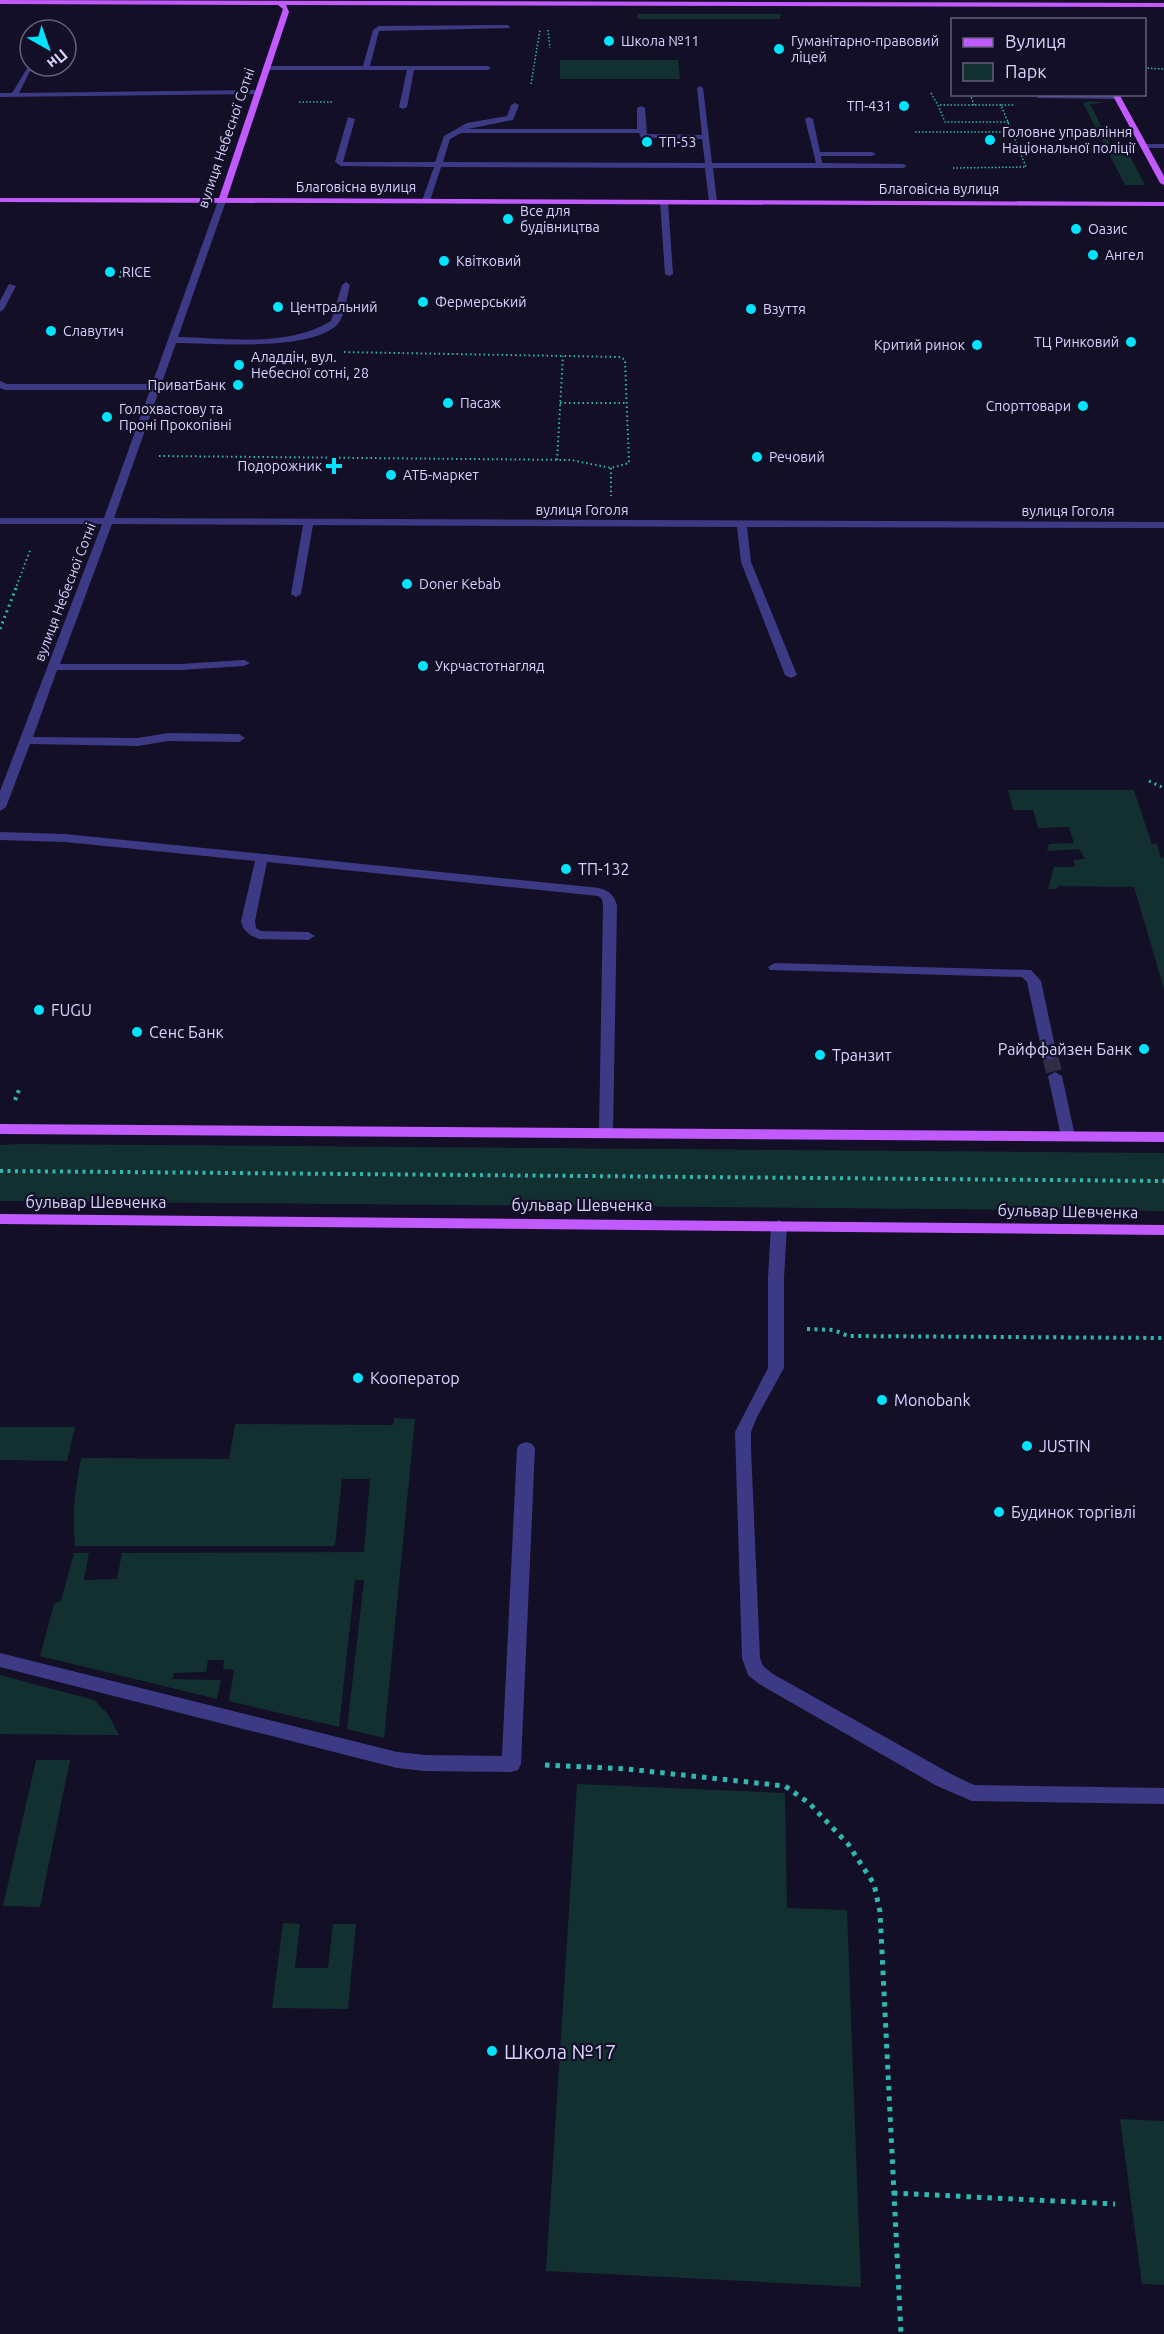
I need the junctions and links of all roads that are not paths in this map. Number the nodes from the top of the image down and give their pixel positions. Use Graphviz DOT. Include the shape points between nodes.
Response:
graph roads {
  1 [pos="54,1"];
  2 [pos="174,1"];
  3 [pos="0,2"];
  4 [pos="278,2"];
  5 [pos="1065,2"];
  6 [pos="1164,5"];
  7 [pos="1071,14"];
  8 [pos="508,27"];
  9 [pos="267,68"];
  10 [pos="366,68"];
  11 [pos="411,68"];
  12 [pos="488,68"];
  13 [pos="23,78"];
  14 [pos="700,88"];
  15 [pos="258,92"];
  16 [pos="0,95"];
  17 [pos="14,95"];
  18 [pos="1116,96"];
  19 [pos="1038,97"];
  20 [pos="515,105"];
  21 [pos="403,107"];
  22 [pos="641,108"];
  23 [pos="351,119"];
  24 [pos="809,119"];
  25 [pos="457,131"];
  26 [pos="641,131"];
  27 [pos="706,137"];
  28 [pos="1144,146"];
  29 [pos="1164,147"];
  30 [pos="817,154"];
  31 [pos="872,154"];
  32 [pos="437,165"];
  33 [pos="709,166"];
  34 [pos="820,166"];
  35 [pos="903,166"];
  36 [pos="1164,183"];
  37 [pos="0,200"];
  38 [pos="222,201"];
  39 [pos="426,201"];
  40 [pos="664,202"];
  41 [pos="713,202"];
  42 [pos="1164,204"];
  43 [pos="669,274"];
  44 [pos="346,285"];
  45 [pos="12,286"];
  46 [pos="0,309"];
  47 [pos="172,340"];
  48 [pos="0,384"];
  49 [pos="156,387"];
  50 [pos="0,521"];
  51 [pos="108,522"];
  52 [pos="308,523"];
  53 [pos="742,524"];
  54 [pos="1164,525"];
  55 [pos="296,594"];
  56 [pos="244,663"];
  57 [pos="53,667"];
  58 [pos="791,675"];
  59 [pos="239,738"];
  60 [pos="25,740"];
  61 [pos="0,807"];
  62 [pos="0,836"];
  63 [pos="262,858"];
  64 [pos="308,936"];
  65 [pos="775,967"];
  66 [pos="1050,1056"];
  67 [pos="1055,1076"];
  68 [pos="0,1129"];
  69 [pos="606,1132"];
  70 [pos="1068,1136"];
  71 [pos="1164,1137"];
  72 [pos="0,1220"];
  73 [pos="779,1225"];
  74 [pos="1164,1230"];
  75 [pos="526,1448"];
  76 [pos="0,1660"];
  77 [pos="1164,1796"];
  1 -- 2 [label="main road"];
  1 -- 3 [label="main road"];
  2 -- 4 [label="main road"];
  4 -- 5 [label="main road"];
  4 -- 9 [label="main road, вулиця Небесної Сотні" via="286,12"];
  5 -- 6 [label="main road"];
  5 -- 7 [label="main road"];
  8 -- 10 [label="street" via="379,28"];
  9 -- 10 [label="street"];
  9 -- 15 [label="main road, вулиця Небесної Сотні"];
  10 -- 11 [label="street"];
  11 -- 12 [label="street"];
  11 -- 21 [label="street"];
  13 -- 17 [label="street"];
  14 -- 27 [label="street"];
  15 -- 17 [label="street"];
  15 -- 38 [label="main road, вулиця Небесної Сотні"];
  16 -- 17 [label="street"];
  18 -- 19 [label="street"];
  18 -- 28 [label="main road"];
  20 -- 25 [label="street" via="510,118"];
  22 -- 26 [label="street"];
  23 -- 32 [label="street" via="341,164"];
  24 -- 30 [label="street"];
  25 -- 26 [label="street"];
  25 -- 32 [label="street" via="445,140"];
  26 -- 27 [label="street" via="652,137"];
  27 -- 33 [label="street"];
  28 -- 29 [label="street"];
  28 -- 36 [label="main road"];
  30 -- 31 [label="street"];
  30 -- 34 [label="street"];
  32 -- 33 [label="street"];
  32 -- 39 [label="street"];
  33 -- 34 [label="street"];
  33 -- 41 [label="street"];
  34 -- 35 [label="street"];
  37 -- 38 [label="main road, Благовісна вулиця"];
  38 -- 39 [label="main road, Благовісна вулиця"];
  38 -- 47 [label="street, вулиця Небесної Сотні"];
  39 -- 40 [label="main road, Благовісна вулиця"];
  40 -- 41 [label="main road, Благовісна вулиця"];
  40 -- 43 [label="street"];
  41 -- 42 [label="main road, Благовісна вулиця"];
  44 -- 47 [label="street" via="333,325 299,338"];
  45 -- 46 [label="street"];
  47 -- 49 [label="street, вулиця Небесної Сотні"];
  48 -- 49 [label="street"];
  49 -- 51 [label="street, вулиця Небесної Сотні"];
  50 -- 51 [label="street, вулиця Гоголя"];
  51 -- 52 [label="street, вулиця Гоголя"];
  51 -- 57 [label="street, вулиця Небесної Сотні"];
  52 -- 53 [label="street, вулиця Гоголя"];
  52 -- 55 [label="street"];
  53 -- 54 [label="street, вулиця Гоголя"];
  53 -- 58 [label="street" via="746,562"];
  56 -- 57 [label="street"];
  57 -- 60 [label="street, вулиця Небесної Сотні"];
  59 -- 60 [label="street" via="168,737 138,742"];
  60 -- 61 [label="street, вулиця Небесної Сотні"];
  62 -- 63 [label="street" via="65,838"];
  63 -- 64 [label="street" via="249,927 259,935"];
  63 -- 69 [label="street" via="606,895 610,906"];
  65 -- 66 [label="street" via="1026,973 1034,981"];
  67 -- 70 [label="street"];
  68 -- 69 [label="main road"];
  69 -- 70 [label="main road"];
  70 -- 71 [label="main road"];
  72 -- 73 [label="main road, бульвар Шевченка"];
  73 -- 74 [label="main road, бульвар Шевченка"];
  73 -- 77 [label="street" via="776,1368 749,1417 742,1449 751,1658 755,1670 934,1775 972,1793"];
  75 -- 76 [label="street" via="511,1764 397,1760"];
}
